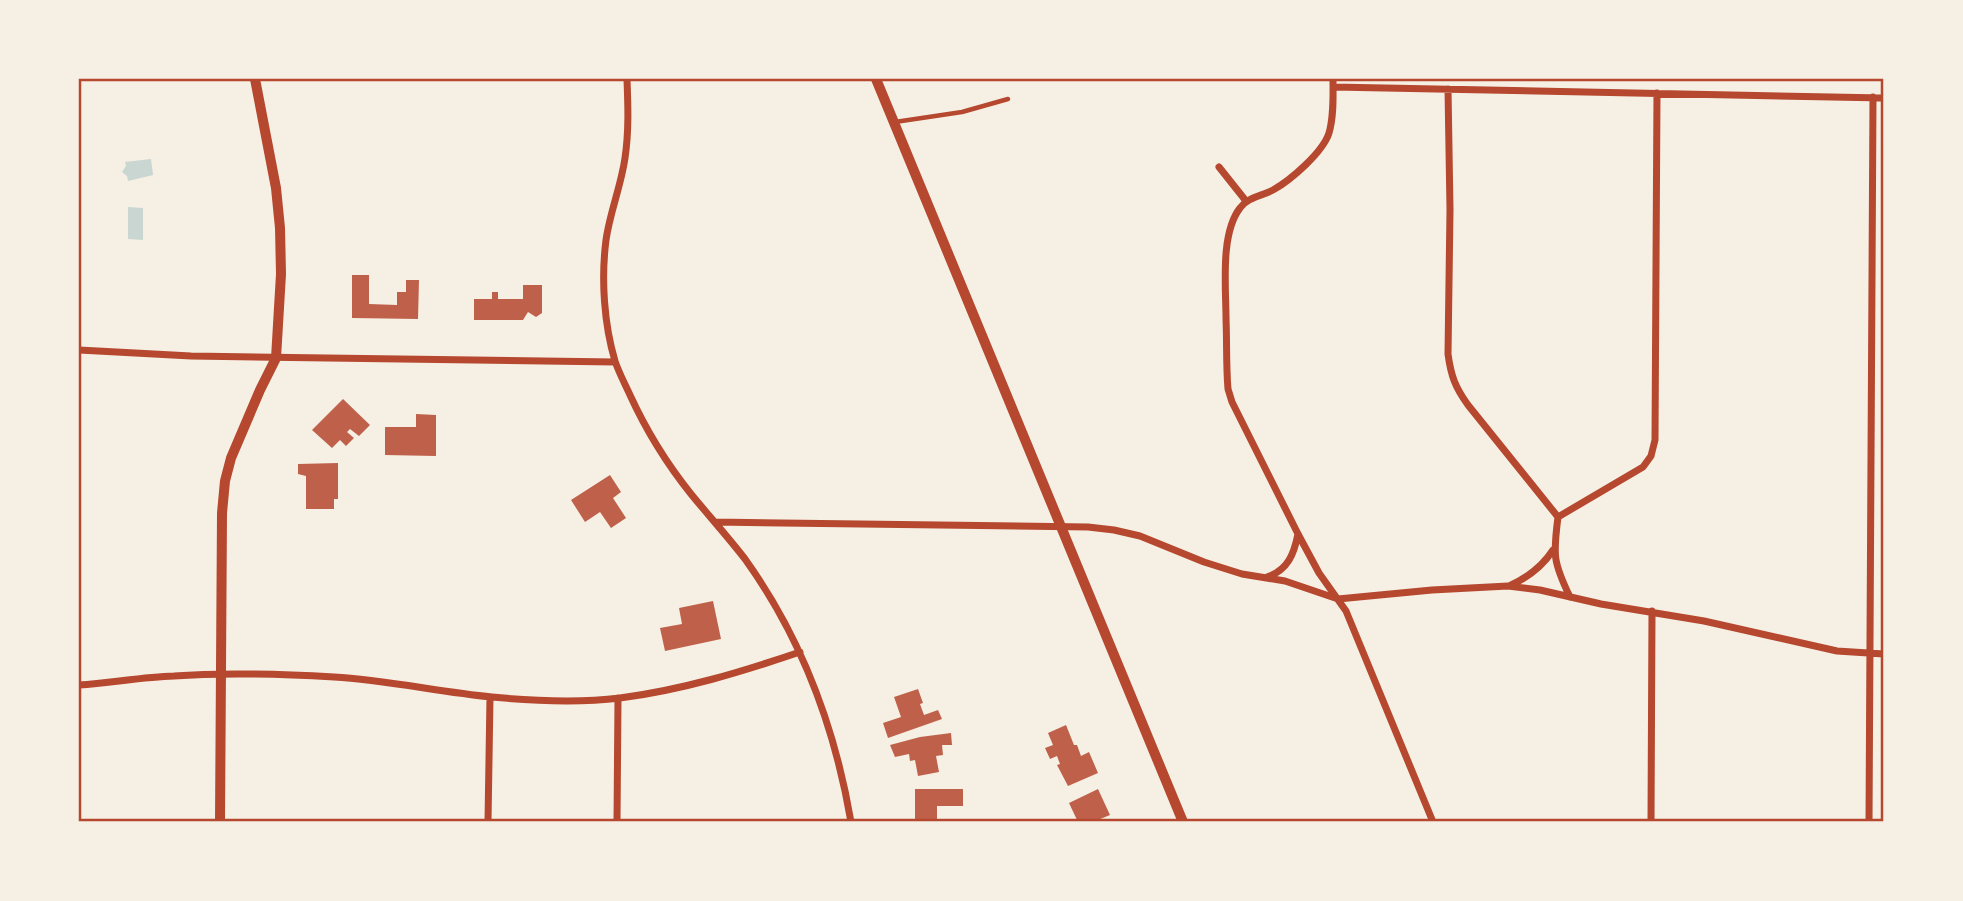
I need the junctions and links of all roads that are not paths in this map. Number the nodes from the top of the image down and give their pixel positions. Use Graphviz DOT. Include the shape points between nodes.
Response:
graph roads {
  1 [pos="255,79"];
  2 [pos="627,79"];
  3 [pos="876,79"];
  4 [pos="1333,83"];
  5 [pos="1448,89"];
  6 [pos="1657,93"];
  7 [pos="1874,97"];
  8 [pos="1884,98"];
  9 [pos="1008,99"];
  10 [pos="894,122"];
  11 [pos="1219,167"];
  12 [pos="1246,201"];
  13 [pos="79,351"];
  14 [pos="276,358"];
  15 [pos="615,362"];
  16 [pos="1558,517"];
  17 [pos="715,523"];
  18 [pos="1061,528"];
  19 [pos="1298,534"];
  20 [pos="1553,550"];
  21 [pos="1263,578"];
  22 [pos="1508,586"];
  23 [pos="1570,597"];
  24 [pos="1338,599"];
  25 [pos="1653,611"];
  26 [pos="800,652"];
  27 [pos="1870,654"];
  28 [pos="1884,654"];
  29 [pos="221,674"];
  30 [pos="79,685"];
  31 [pos="490,697"];
  32 [pos="618,698"];
  33 [pos="220,822"];
  34 [pos="488,822"];
  35 [pos="617,822"];
  36 [pos="851,822"];
  37 [pos="1183,822"];
  38 [pos="1433,822"];
  39 [pos="1651,822"];
  40 [pos="1869,822"];
  1 -- 14 [label="street" via="280,228"];
  2 -- 15 [label="street" via="625,160 606,242 607,323"];
  3 -- 10 [label="street"];
  4 -- 5 [label="street"];
  4 -- 12 [label="street" via="1331,123 1321,147 1275,189"];
  5 -- 6 [label="street"];
  5 -- 16 [label="street" via="1450,373 1456,390"];
  6 -- 7 [label="street"];
  6 -- 16 [label="street" via="1655,440 1643,467"];
  7 -- 8 [label="street"];
  7 -- 27 [label="street"];
  9 -- 10 [label="lane" via="962,112"];
  10 -- 18 [label="street"];
  11 -- 12 [label="street"];
  12 -- 19 [label="street" via="1228,239 1228,389"];
  13 -- 14 [label="street"];
  14 -- 15 [label="street"];
  14 -- 29 [label="street" via="225,481"];
  15 -- 17 [label="street" via="658,447"];
  16 -- 20 [label="street"];
  17 -- 18 [label="street"];
  17 -- 26 [label="street" via="769,595"];
  18 -- 21 [label="street" via="1140,536 1204,562"];
  18 -- 37 [label="street"];
  19 -- 21 [label="street" via="1284,568"];
  19 -- 24 [label="street"];
  20 -- 22 [label="street" via="1538,569"];
  20 -- 23 [label="street"];
  21 -- 24 [label="street"];
  22 -- 23 [label="street"];
  22 -- 24 [label="street"];
  23 -- 25 [label="street"];
  24 -- 38 [label="street"];
  25 -- 27 [label="street" via="1837,652"];
  25 -- 39 [label="street"];
  26 -- 32 [label="street" via="736,674"];
  26 -- 36 [label="street" via="835,748"];
  27 -- 28 [label="street"];
  27 -- 40 [label="street"];
  29 -- 30 [label="street"];
  29 -- 31 [label="street" via="337,677"];
  29 -- 33 [label="street"];
  31 -- 32 [label="street"];
  31 -- 34 [label="street"];
  32 -- 35 [label="street"];
}
